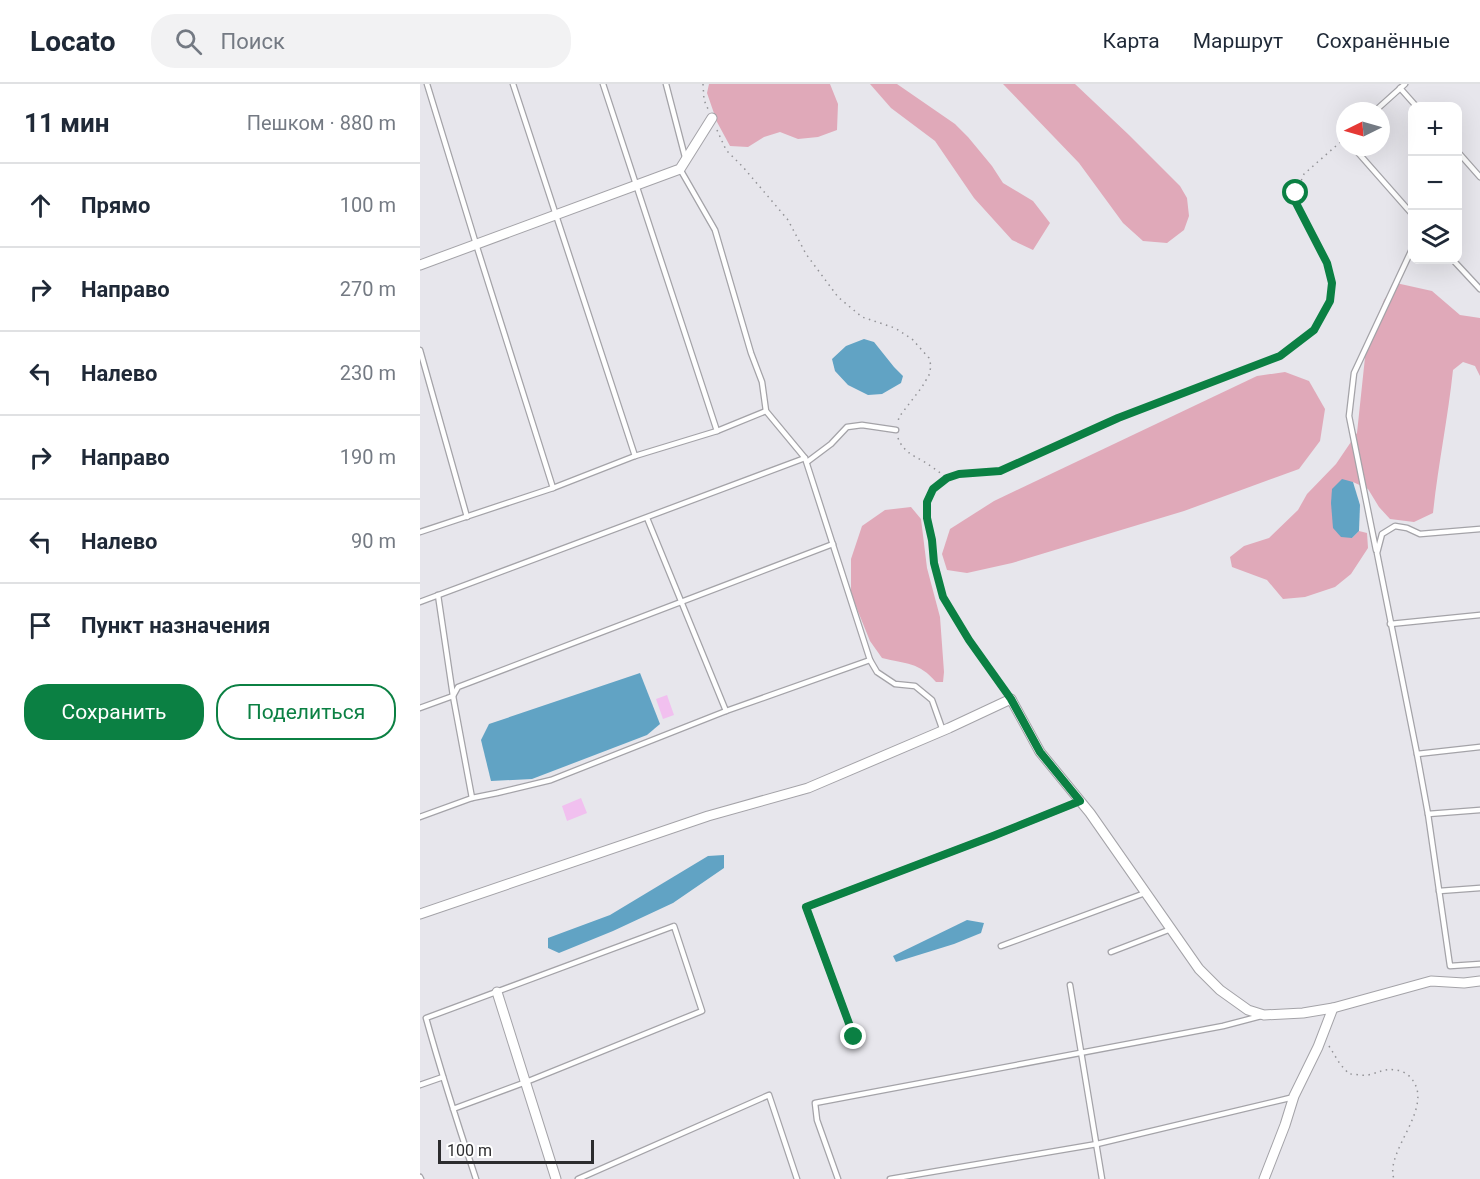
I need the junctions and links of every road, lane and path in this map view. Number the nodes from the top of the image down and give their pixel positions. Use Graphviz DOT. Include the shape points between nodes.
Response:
graph roads {
  1 [pos="427,84"];
  2 [pos="513,84"];
  3 [pos="603,84"];
  4 [pos="666,84"];
  5 [pos="703,84"];
  6 [pos="1405,84"];
  7 [pos="1400,88"];
  8 [pos="1385,102"];
  9 [pos="1412,102"];
  10 [pos="712,118"];
  11 [pos="1336,146"];
  12 [pos="1361,156"];
  13 [pos="1462,156"];
  14 [pos="686,159"];
  15 [pos="680,169"];
  16 [pos="1480,177"];
  17 [pos="637,186"];
  18 [pos="1409,210"];
  19 [pos="556,215"];
  20 [pos="476,244"];
  21 [pos="1408,260"];
  22 [pos="1457,264"];
  23 [pos="420,265"];
  24 [pos="1480,289"];
  25 [pos="420,350"];
  26 [pos="766,411"];
  27 [pos="717,430"];
  28 [pos="896,430"];
  29 [pos="635,456"];
  30 [pos="806,460"];
  31 [pos="947,478"];
  32 [pos="553,488"];
  33 [pos="467,517"];
  34 [pos="647,518"];
  35 [pos="1480,529"];
  36 [pos="420,532"];
  37 [pos="833,544"];
  38 [pos="1377,553"];
  39 [pos="438,595"];
  40 [pos="420,602"];
  41 [pos="682,602"];
  42 [pos="1480,615"];
  43 [pos="1390,624"];
  44 [pos="870,660"];
  45 [pos="453,696"];
  46 [pos="1011,699"];
  47 [pos="420,708"];
  48 [pos="726,711"];
  49 [pos="943,731"];
  50 [pos="1480,747"];
  51 [pos="1417,754"];
  52 [pos="472,798"];
  53 [pos="1080,801"];
  54 [pos="1480,810"];
  55 [pos="1428,814"];
  56 [pos="420,817"];
  57 [pos="1480,888"];
  58 [pos="1439,891"];
  59 [pos="1145,892"];
  60 [pos="420,914"];
  61 [pos="1171,929"];
  62 [pos="1001,946"];
  63 [pos="1111,952"];
  64 [pos="1480,964"];
  65 [pos="1480,981"];
  66 [pos="1070,985"];
  67 [pos="497,992"];
  68 [pos="1333,1008"];
  69 [pos="1264,1015"];
  70 [pos="1323,1036"];
  71 [pos="854,1037"];
  72 [pos="1082,1053"];
  73 [pos="443,1077"];
  74 [pos="526,1082"];
  75 [pos="420,1085"];
  76 [pos="1294,1097"];
  77 [pos="453,1109"];
  78 [pos="1097,1144"];
  79 [pos="476,1179"];
  80 [pos="556,1179"];
  81 [pos="578,1179"];
  82 [pos="797,1179"];
  83 [pos="838,1179"];
  84 [pos="890,1179"];
  85 [pos="1102,1179"];
  86 [pos="1264,1179"];
  87 [pos="1394,1179"];
  1 -- 20 [label="lane"];
  2 -- 19 [label="lane"];
  3 -- 17 [label="lane"];
  4 -- 14 [label="lane"];
  5 -- 10 [label="path" via="704,100"];
  6 -- 7 [label="lane"];
  7 -- 8 [label="lane"];
  7 -- 9 [label="lane"];
  10 -- 14 [label="street"];
  10 -- 28 [label="path" via="726,150 788,220 806,254 838,297 862,317 895,328 912,339 929,358 929,375 898,417"];
  11 -- 31 [label="path" via="1304,174 1296,193 1296,203 1327,263 1332,283 1330,301 1314,330 1280,356 1118,418 1000,471"];
  12 -- 18 [label="lane"];
  13 -- 16 [label="lane"];
  14 -- 15 [label="street"];
  15 -- 17 [label="street"];
  15 -- 26 [label="lane" via="715,230 762,382"];
  17 -- 19 [label="street"];
  17 -- 27 [label="lane"];
  19 -- 20 [label="street"];
  19 -- 29 [label="lane"];
  20 -- 23 [label="street"];
  20 -- 32 [label="lane"];
  21 -- 38 [label="lane" via="1354,374 1349,416"];
  22 -- 24 [label="lane"];
  25 -- 33 [label="lane"];
  26 -- 27 [label="lane"];
  26 -- 30 [label="lane"];
  27 -- 29 [label="lane"];
  28 -- 30 [label="lane" via="847,427 831,444"];
  28 -- 31 [label="path" via="910,455"];
  29 -- 32 [label="lane"];
  30 -- 34 [label="lane"];
  30 -- 37 [label="lane"];
  31 -- 46 [label="path" via="933,489 927,502 934,563 943,597"];
  32 -- 33 [label="lane"];
  33 -- 36 [label="lane"];
  34 -- 39 [label="lane"];
  34 -- 41 [label="lane"];
  35 -- 38 [label="lane" via="1420,534 1395,526 1382,534"];
  37 -- 41 [label="lane"];
  37 -- 44 [label="lane"];
  38 -- 43 [label="lane"];
  39 -- 40 [label="lane"];
  39 -- 45 [label="lane"];
  41 -- 45 [label="lane" via="458,687"];
  41 -- 48 [label="lane"];
  42 -- 43 [label="lane"];
  43 -- 51 [label="lane"];
  44 -- 48 [label="lane"];
  44 -- 49 [label="lane" via="877,672 895,684 915,686 932,700"];
  45 -- 47 [label="lane"];
  45 -- 52 [label="lane"];
  46 -- 49 [label="street"];
  46 -- 53 [label="street" via="1040,752"];
  48 -- 52 [label="lane" via="551,780"];
  49 -- 60 [label="street" via="808,788 708,816"];
  50 -- 51 [label="lane"];
  51 -- 55 [label="lane"];
  52 -- 56 [label="lane"];
  53 -- 59 [label="street"];
  53 -- 71 [label="lane" via="806,907"];
  54 -- 55 [label="lane"];
  55 -- 58 [label="lane"];
  57 -- 58 [label="lane"];
  58 -- 64 [label="lane" via="1450,966"];
  59 -- 61 [label="street"];
  59 -- 62 [label="lane"];
  61 -- 63 [label="lane"];
  61 -- 69 [label="street" via="1199,969 1220,990 1248,1010"];
  65 -- 68 [label="street" via="1431,981"];
  66 -- 72 [label="lane"];
  67 -- 73 [label="lane" via="426,1018"];
  67 -- 74 [label="street"];
  67 -- 74 [label="lane" via="674,926 702,1011"];
  68 -- 69 [label="street"];
  68 -- 70 [label="street"];
  69 -- 72 [label="lane"];
  70 -- 76 [label="street"];
  70 -- 87 [label="path" via="1349,1074 1398,1070 1410,1076 1418,1087 1417,1107 1392,1167"];
  72 -- 78 [label="lane"];
  72 -- 83 [label="lane" via="815,1103 817,1120"];
  73 -- 75 [label="lane"];
  73 -- 77 [label="lane"];
  74 -- 77 [label="lane"];
  74 -- 80 [label="street"];
  76 -- 78 [label="lane"];
  76 -- 86 [label="street"];
  77 -- 79 [label="lane"];
  78 -- 84 [label="lane"];
  78 -- 85 [label="lane"];
  81 -- 82 [label="lane" via="770,1095"];
}
